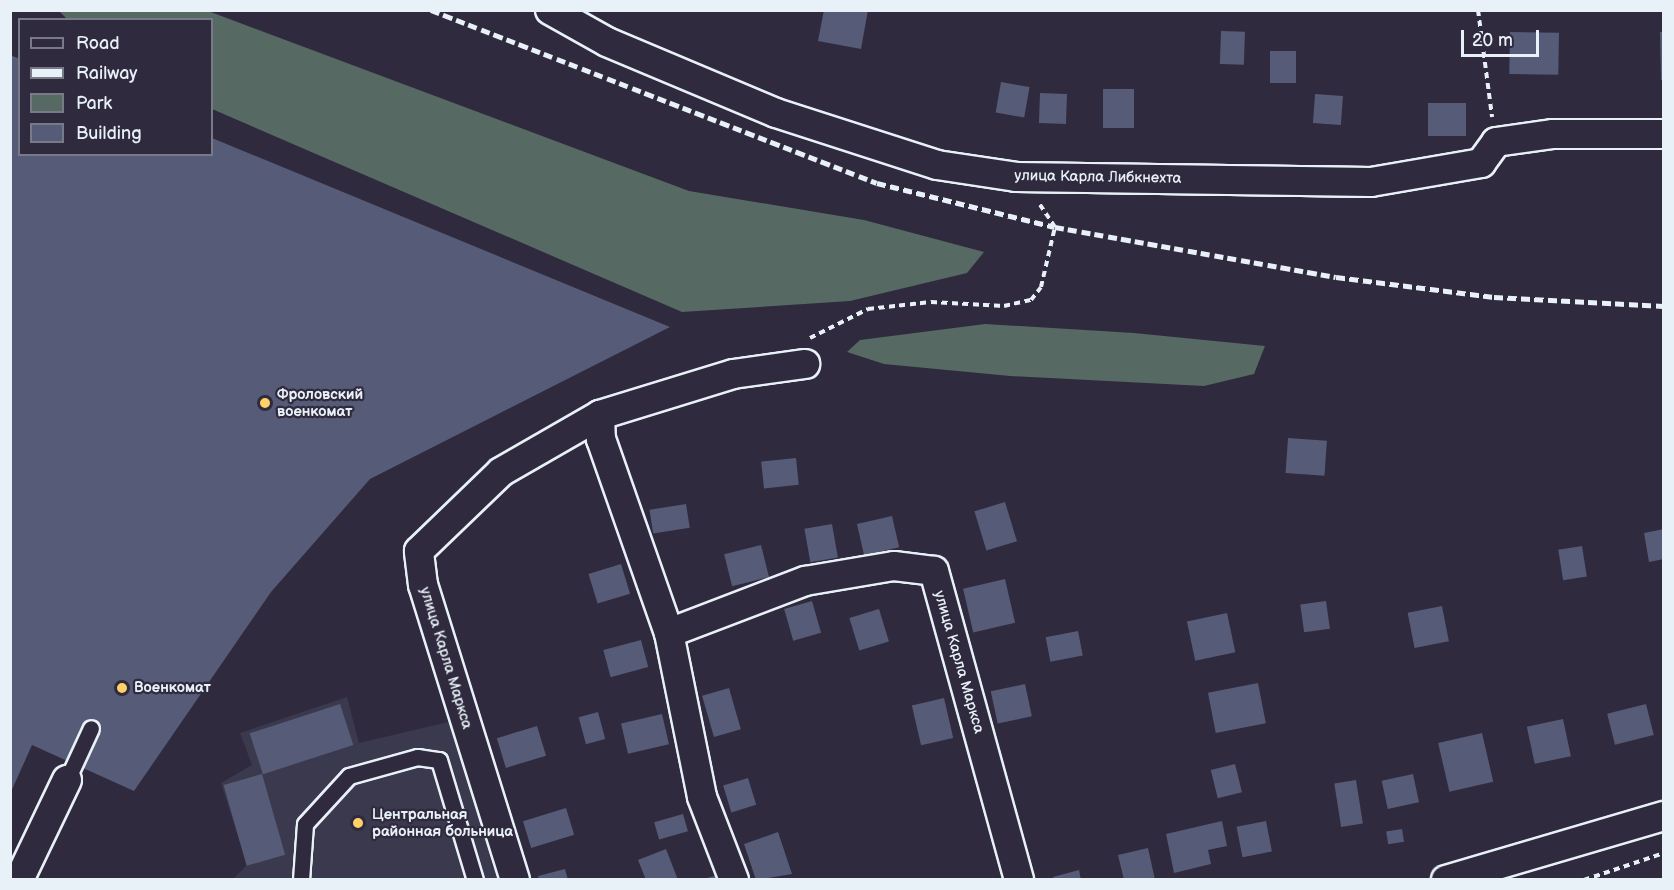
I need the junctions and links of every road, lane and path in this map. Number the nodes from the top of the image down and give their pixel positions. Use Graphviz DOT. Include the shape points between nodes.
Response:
graph roads {
  1 [pos="550,10"];
  2 [pos="1478,10"];
  3 [pos="1664,134"];
  4 [pos="1496,142"];
  5 [pos="1016,177"];
  6 [pos="803,354"];
  7 [pos="600,415"];
  8 [pos="669,633"];
  9 [pos="91,728"];
  10 [pos="67,780"];
  11 [pos="1664,816"];
  12 [pos="1664,853"];
  13 [pos="19,879"];
  14 [pos="301,879"];
  15 [pos="476,879"];
  16 [pos="515,879"];
  17 [pos="734,879"];
  18 [pos="1019,879"];
  19 [pos="1446,879"];
  20 [pos="1584,879"];
  1 -- 5 [label="street, улица Карла Либкнехта" via="607,42 776,113 937,165"];
  2 -- 4 [label="path"];
  3 -- 4 [label="street" via="1553,134"];
  4 -- 5 [label="street, улица Карла Либкнехта" via="1481,163 1371,182"];
  5 -- 6 [label="path" via="1055,227 1041,287 1031,300 1004,306 931,302 868,309"];
  6 -- 7 [label="street, улица Карла Маркса"];
  7 -- 8 [label="street" via="601,439"];
  7 -- 16 [label="street, улица Карла Маркса" via="501,471 419,551 423,585"];
  8 -- 17 [label="street" via="702,797"];
  8 -- 18 [label="street, улица Карла Маркса" via="805,581 894,566 934,571"];
  9 -- 10 [label="lane"];
  10 -- 13 [label="street"];
  11 -- 19 [label="street"];
  12 -- 20 [label="path"];
  14 -- 15 [label="lane" via="305,824 349,776 417,757 439,760"];
}
